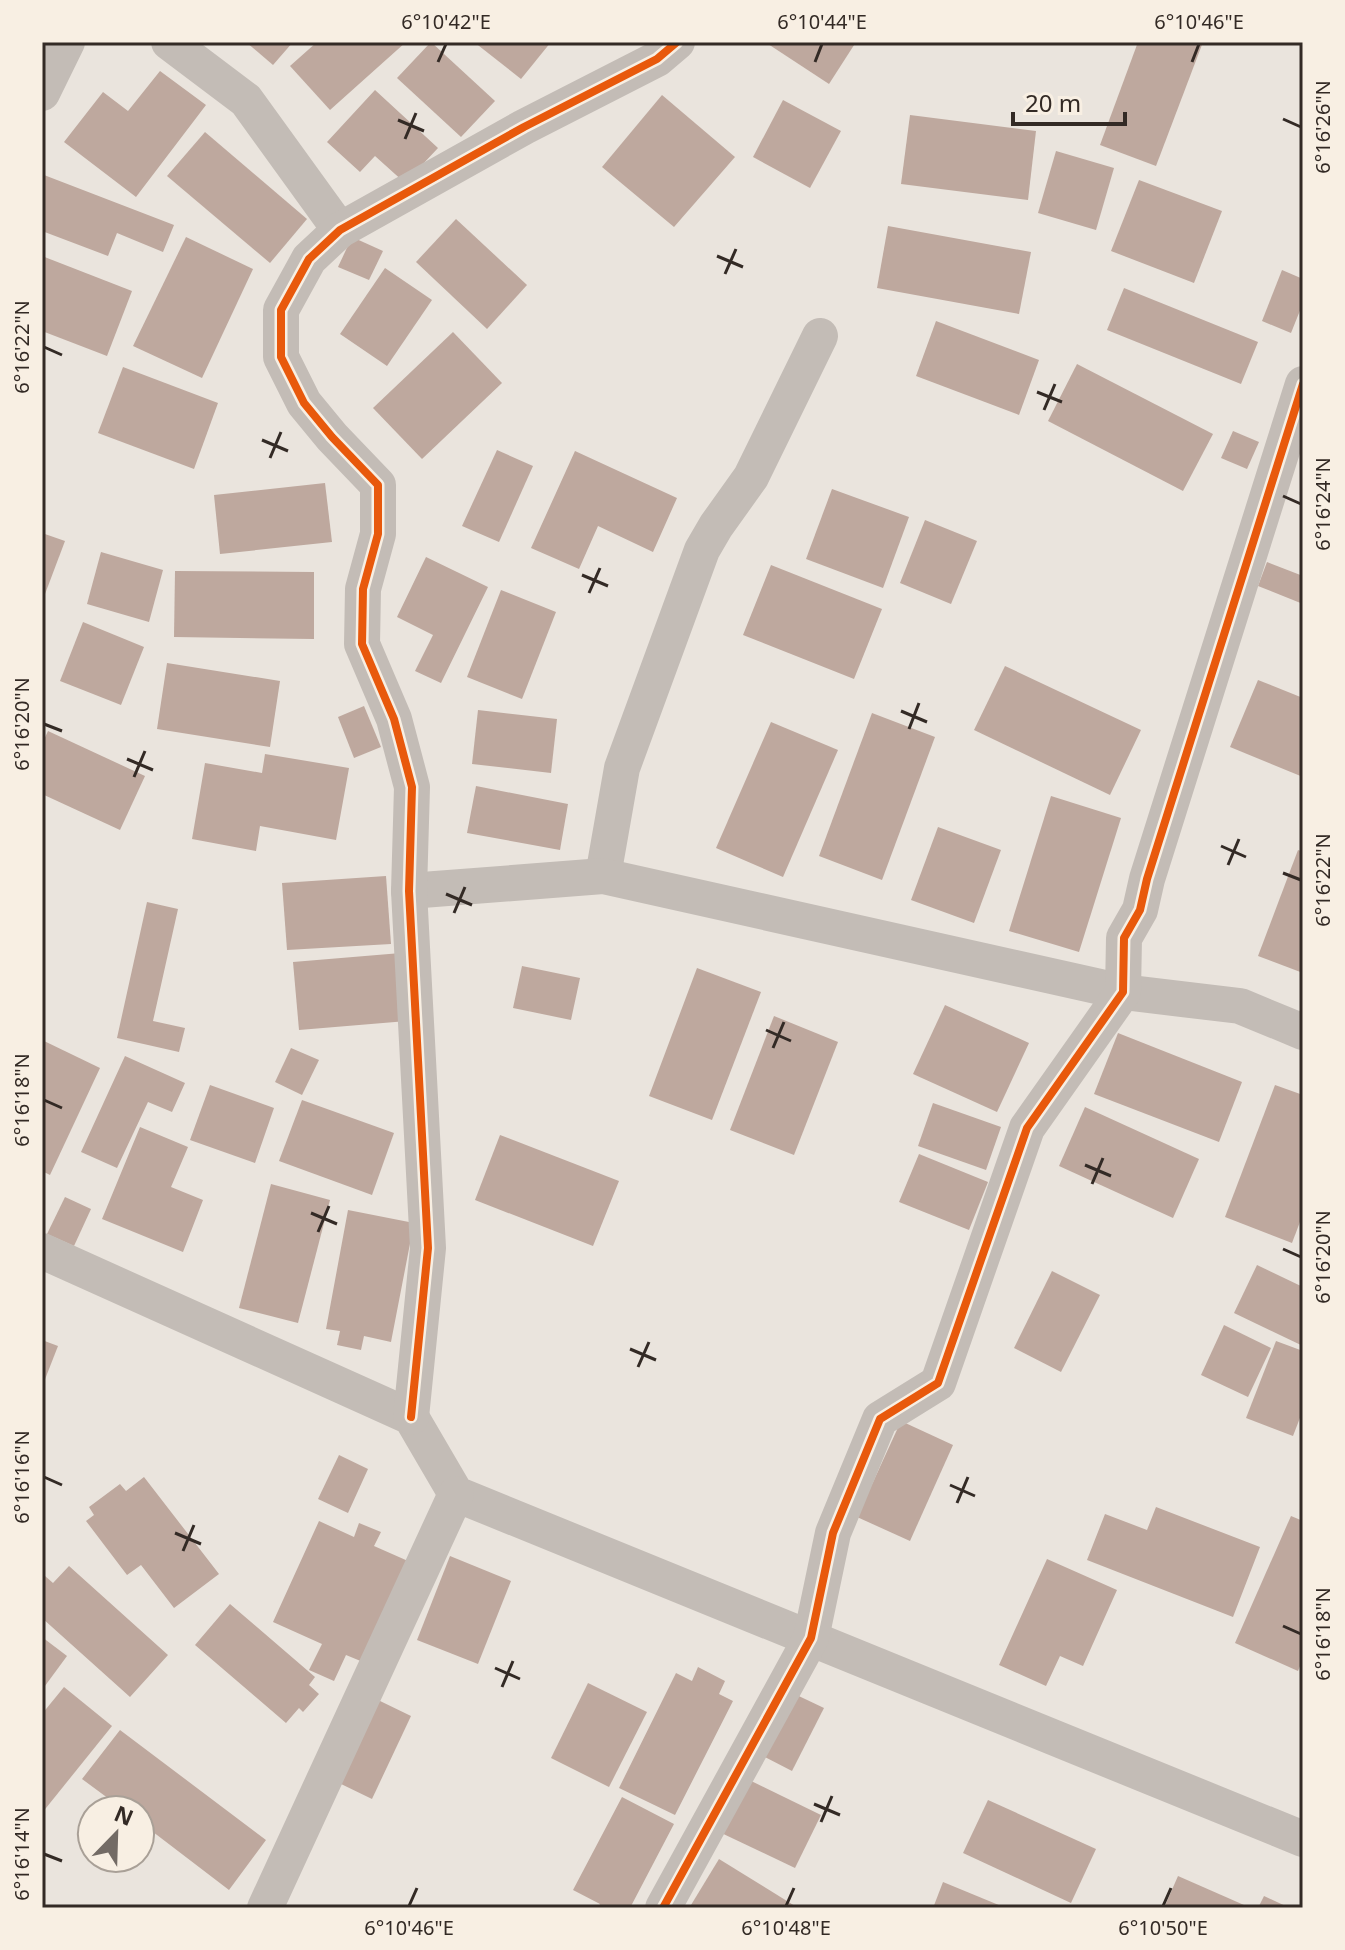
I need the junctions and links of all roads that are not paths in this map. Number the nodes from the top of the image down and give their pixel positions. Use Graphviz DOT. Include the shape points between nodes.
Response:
graph roads {
  1 [pos="67,42"];
  2 [pos="169,42"];
  3 [pos="677,42"];
  4 [pos="42,93"];
  5 [pos="340,230"];
  6 [pos="820,336"];
  7 [pos="1303,384"];
  8 [pos="603,876"];
  9 [pos="409,891"];
  10 [pos="1123,992"];
  11 [pos="1303,1032"];
  12 [pos="42,1251"];
  13 [pos="411,1417"];
  14 [pos="456,1494"];
  15 [pos="811,1638"];
  16 [pos="1303,1839"];
  17 [pos="265,1908"];
  18 [pos="663,1908"];
  1 -- 4 [label="street"];
  2 -- 5 [label="street" via="246,100"];
  3 -- 5 [label="street" via="657,59"];
  5 -- 9 [label="street" via="309,259 281,310 281,357 304,403 378,485 378,534 363,589 362,644 394,719 412,787"];
  6 -- 8 [label="street" via="751,477 702,550 622,768"];
  7 -- 10 [label="street" via="1140,910 1124,938"];
  8 -- 9 [label="street"];
  8 -- 10 [label="street"];
  9 -- 13 [label="street" via="428,1248"];
  10 -- 11 [label="street" via="1240,1006"];
  10 -- 15 [label="street" via="1027,1128 938,1383 880,1419 833,1533"];
  12 -- 13 [label="street"];
  13 -- 14 [label="street"];
  14 -- 15 [label="street"];
  14 -- 17 [label="street"];
  15 -- 16 [label="street"];
  15 -- 18 [label="street"];
}
